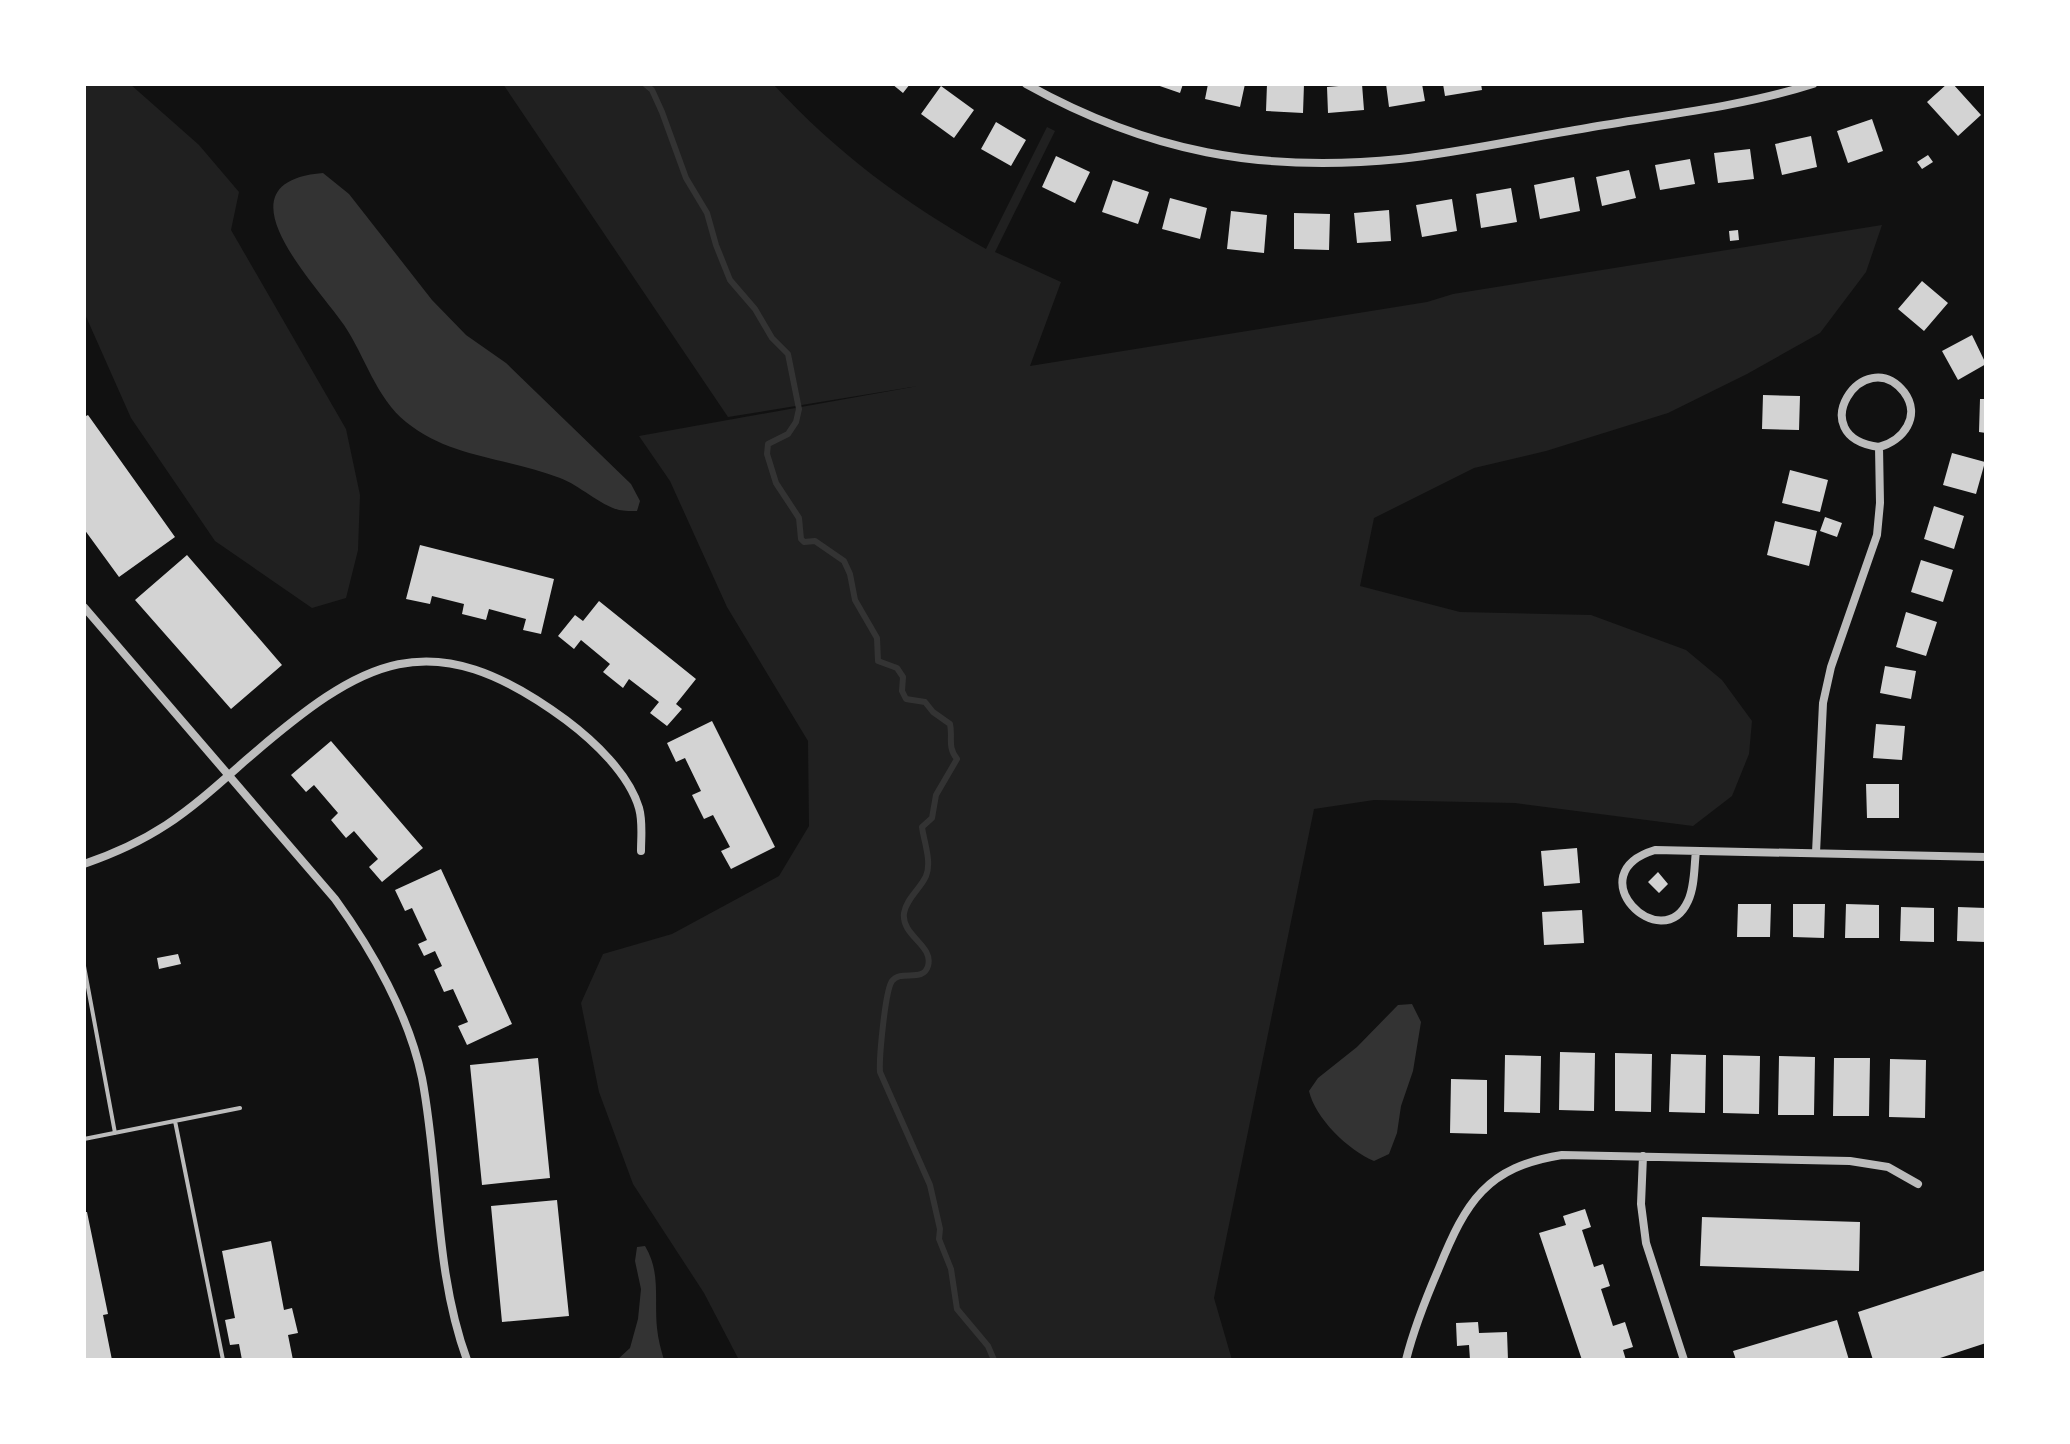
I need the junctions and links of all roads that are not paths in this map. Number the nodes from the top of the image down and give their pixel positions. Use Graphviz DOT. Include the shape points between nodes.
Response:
graph roads {
  1 [pos="1026,84"];
  2 [pos="1813,84"];
  3 [pos="1879,447"];
  4 [pos="84,607"];
  5 [pos="229,775"];
  6 [pos="641,851"];
  7 [pos="1696,851"];
  8 [pos="1816,853"];
  9 [pos="1986,857"];
  10 [pos="84,864"];
  11 [pos="84,966"];
  12 [pos="240,1108"];
  13 [pos="175,1121"];
  14 [pos="115,1133"];
  15 [pos="84,1139"];
  16 [pos="1643,1156"];
  17 [pos="1918,1184"];
  18 [pos="223,1360"];
  19 [pos="467,1360"];
  20 [pos="1406,1360"];
  21 [pos="1684,1360"];
  1 -- 2 [label="street" via="1110,125 1162,143 1216,156 1336,163 1418,156 1747,101"];
  3 -- 3 [label="street" via="1902,436 1911,413 1902,390 1877,378 1854,386 1845,397 1842,420 1854,440"];
  3 -- 8 [label="street" via="1877,535 1823,703"];
  4 -- 5 [label="street"];
  5 -- 6 [label="street" via="297,717 371,671 407,662 464,665 525,691 589,740 639,808"];
  5 -- 10 [label="street" via="168,824"];
  5 -- 19 [label="street" via="335,899 395,1001 421,1075 447,1291"];
  7 -- 7 [label="street" via="1655,850 1632,860 1625,871 1625,899 1644,917 1675,916 1688,901"];
  7 -- 8 [label="street"];
  8 -- 9 [label="street"];
  11 -- 14 [label="lane"];
  12 -- 13 [label="lane"];
  13 -- 14 [label="lane"];
  13 -- 18 [label="lane"];
  14 -- 15 [label="lane"];
  16 -- 17 [label="street" via="1860,1162 1888,1167"];
  16 -- 20 [label="street" via="1540,1158 1489,1184 1454,1231"];
  16 -- 21 [label="street" via="1646,1243"];
}
